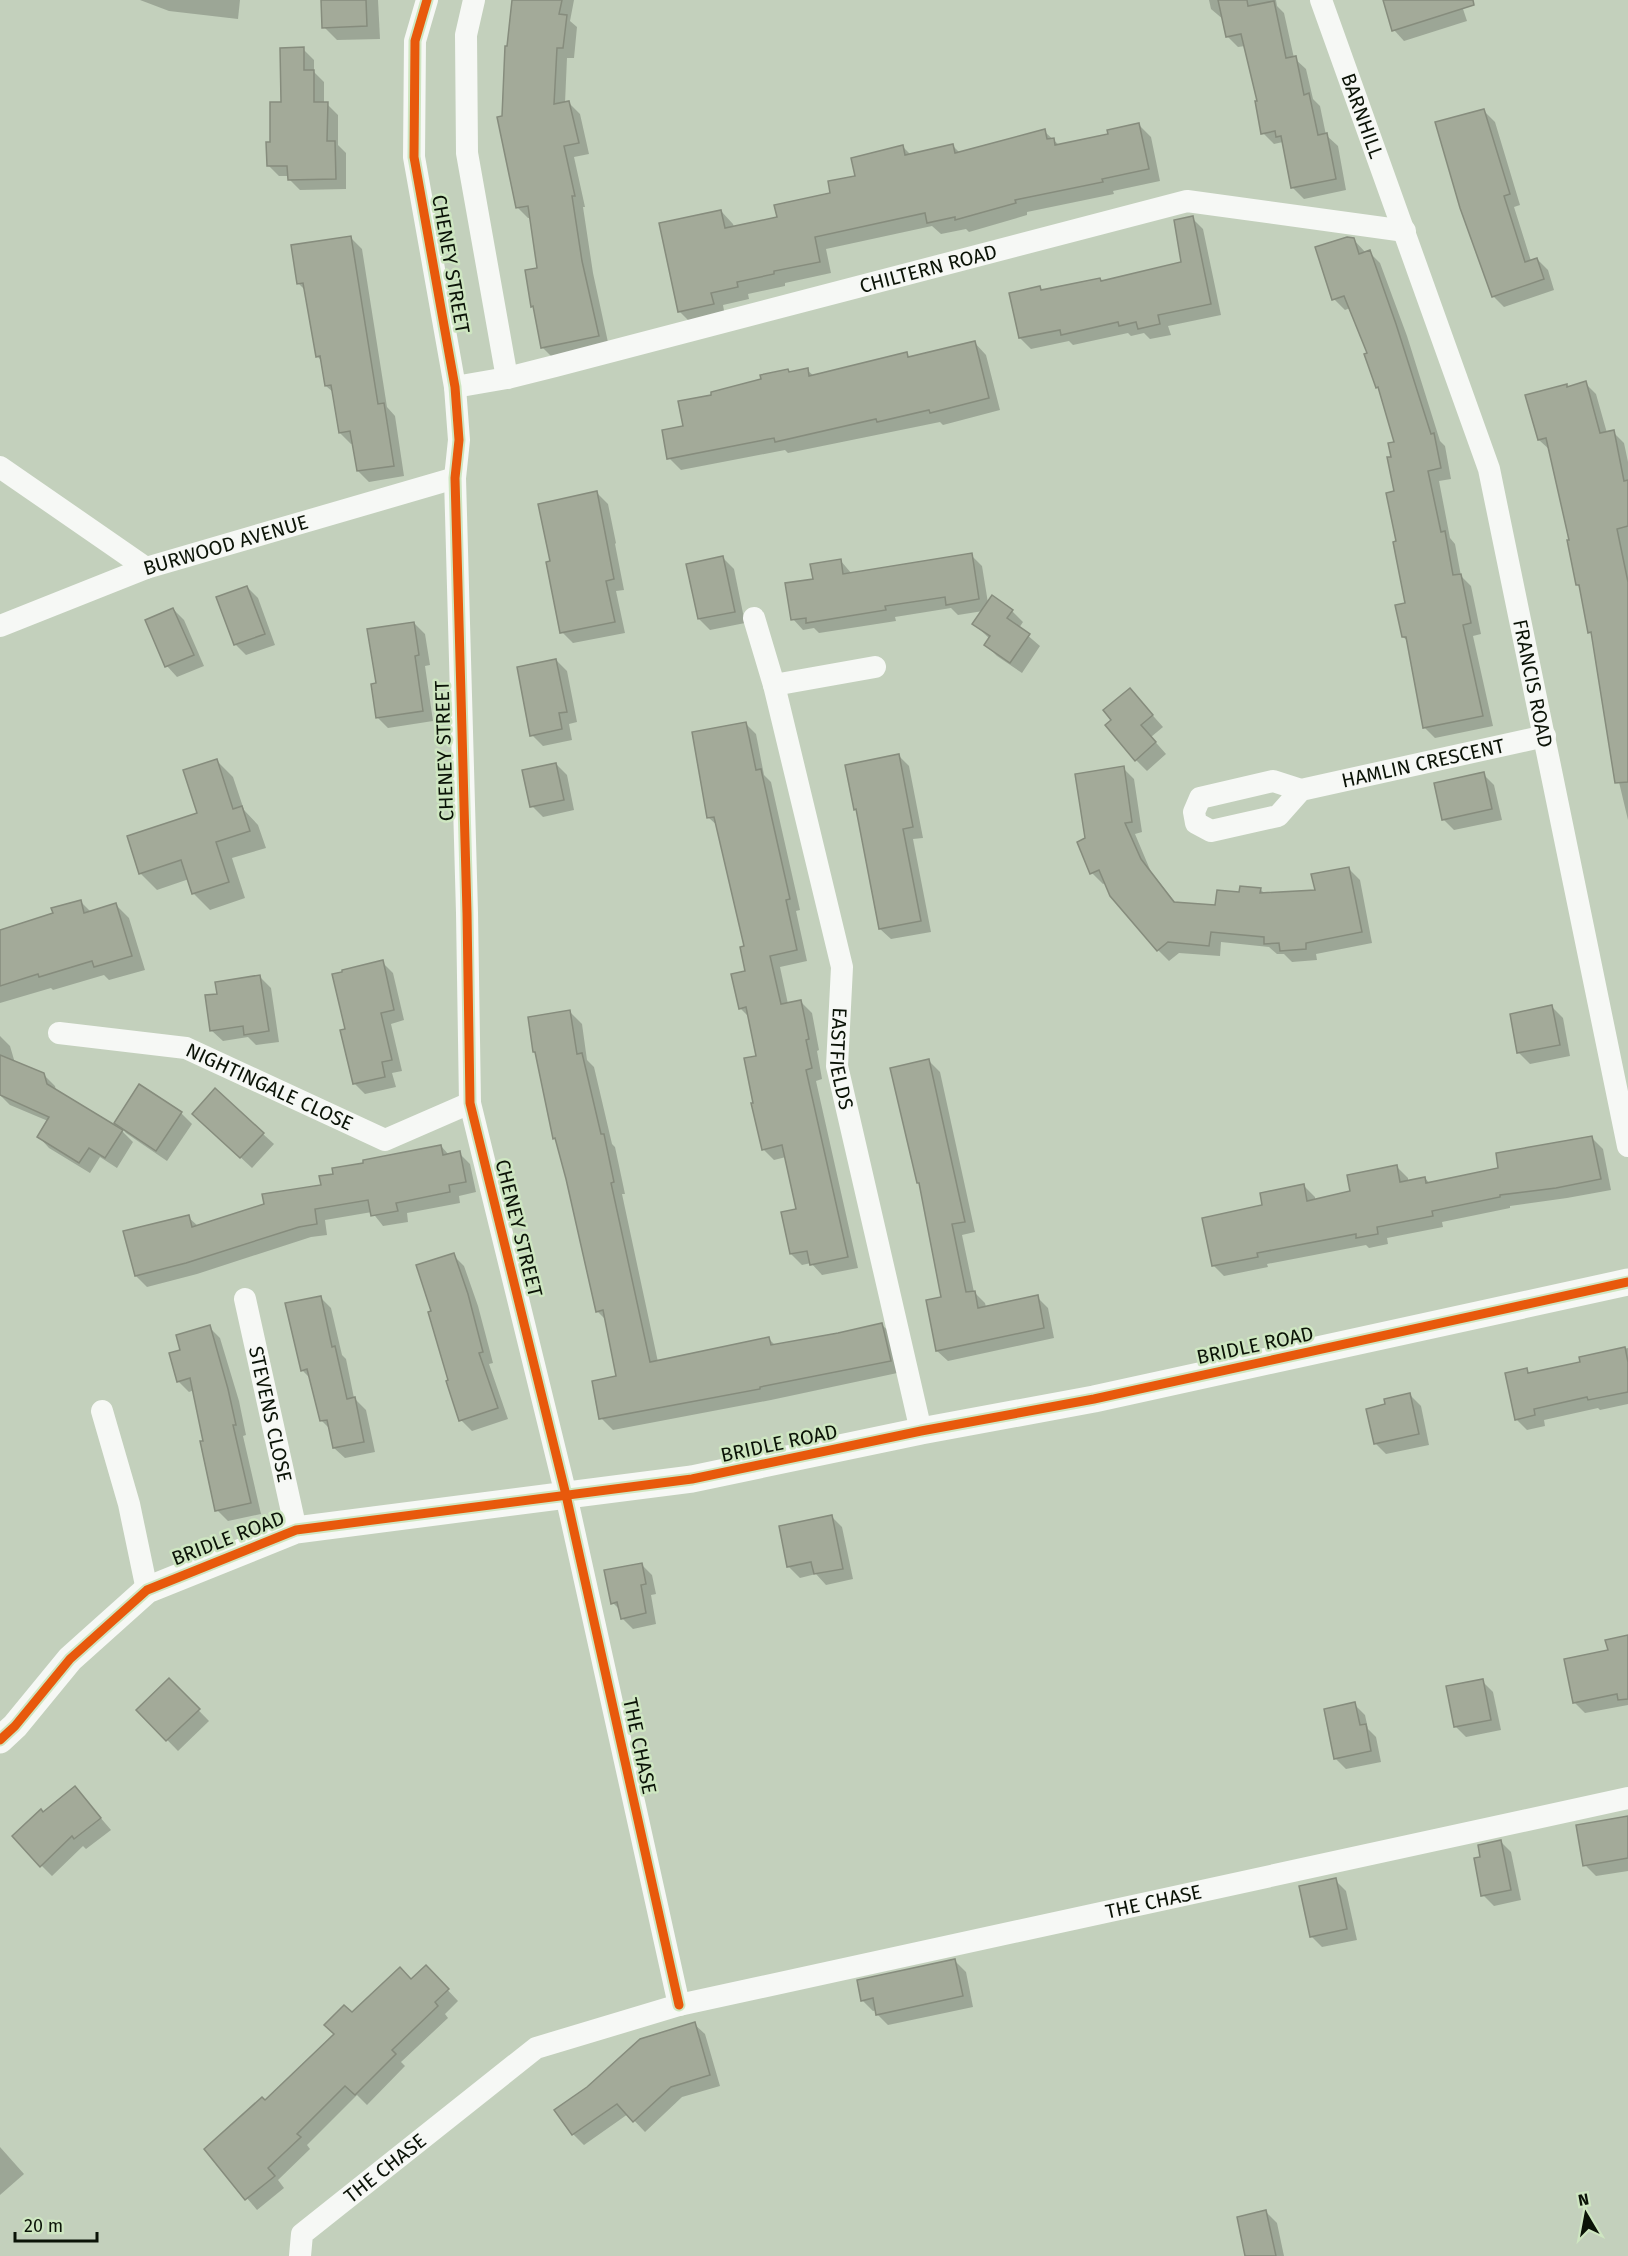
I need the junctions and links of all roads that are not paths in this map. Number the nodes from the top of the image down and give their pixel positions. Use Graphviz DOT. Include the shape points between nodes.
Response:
graph roads {
  1 [pos="427,0"];
  2 [pos="474,0"];
  3 [pos="1321,0"];
  4 [pos="1405,231"];
  5 [pos="507,378"];
  6 [pos="455,387"];
  7 [pos="0,467"];
  8 [pos="455,478"];
  9 [pos="146,568"];
  10 [pos="754,618"];
  11 [pos="0,626"];
  12 [pos="875,667"];
  13 [pos="774,685"];
  14 [pos="1545,736"];
  15 [pos="1301,790"];
  16 [pos="59,1033"];
  17 [pos="470,1103"];
  18 [pos="1628,1146"];
  19 [pos="1628,1282"];
  20 [pos="245,1299"];
  21 [pos="102,1411"];
  22 [pos="921,1431"];
  23 [pos="566,1495"];
  24 [pos="296,1530"];
  25 [pos="147,1590"];
  26 [pos="0,1740"];
  27 [pos="1628,1798"];
  28 [pos="679,2005"];
  29 [pos="300,2256"];
  1 -- 6 [label="street, CHENEY STREET" via="415,41 414,157"];
  2 -- 5 [label="street, CHENEY STREET" via="466,35 467,153"];
  3 -- 4 [label="street, BARNHILL"];
  4 -- 5 [label="street, CHILTERN ROAD" via="1187,201"];
  4 -- 14 [label="street, FRANCIS ROAD" via="1489,469"];
  5 -- 6 [label="street, CHILTERN ROAD"];
  6 -- 8 [label="street, CHENEY STREET" via="459,440"];
  7 -- 9 [label="street"];
  8 -- 9 [label="street, BURWOOD AVENUE"];
  8 -- 17 [label="street, CHENEY STREET"];
  9 -- 11 [label="street, BURWOOD AVENUE"];
  10 -- 13 [label="street, EASTFIELDS"];
  12 -- 13 [label="street"];
  13 -- 22 [label="street, EASTFIELDS" via="842,967 837,1066"];
  14 -- 15 [label="street, HAMLIN CRESCENT"];
  14 -- 18 [label="street, FRANCIS ROAD"];
  16 -- 17 [label="street, NIGHTINGALE CLOSE" via="186,1048 385,1140"];
  17 -- 23 [label="street, CHENEY STREET"];
  19 -- 22 [label="street, BRIDLE ROAD" via="1094,1399"];
  20 -- 24 [label="street, STEVENS CLOSE"];
  21 -- 25 [label="street" via="129,1504"];
  22 -- 23 [label="street, BRIDLE ROAD" via="692,1479"];
  23 -- 24 [label="street, BRIDLE ROAD"];
  23 -- 28 [label="street, THE CHASE"];
  24 -- 25 [label="street, BRIDLE ROAD"];
  25 -- 26 [label="street, BRIDLE ROAD" via="70,1659"];
  27 -- 28 [label="street, THE CHASE"];
  28 -- 29 [label="street, THE CHASE" via="536,2048 302,2234"];
}
